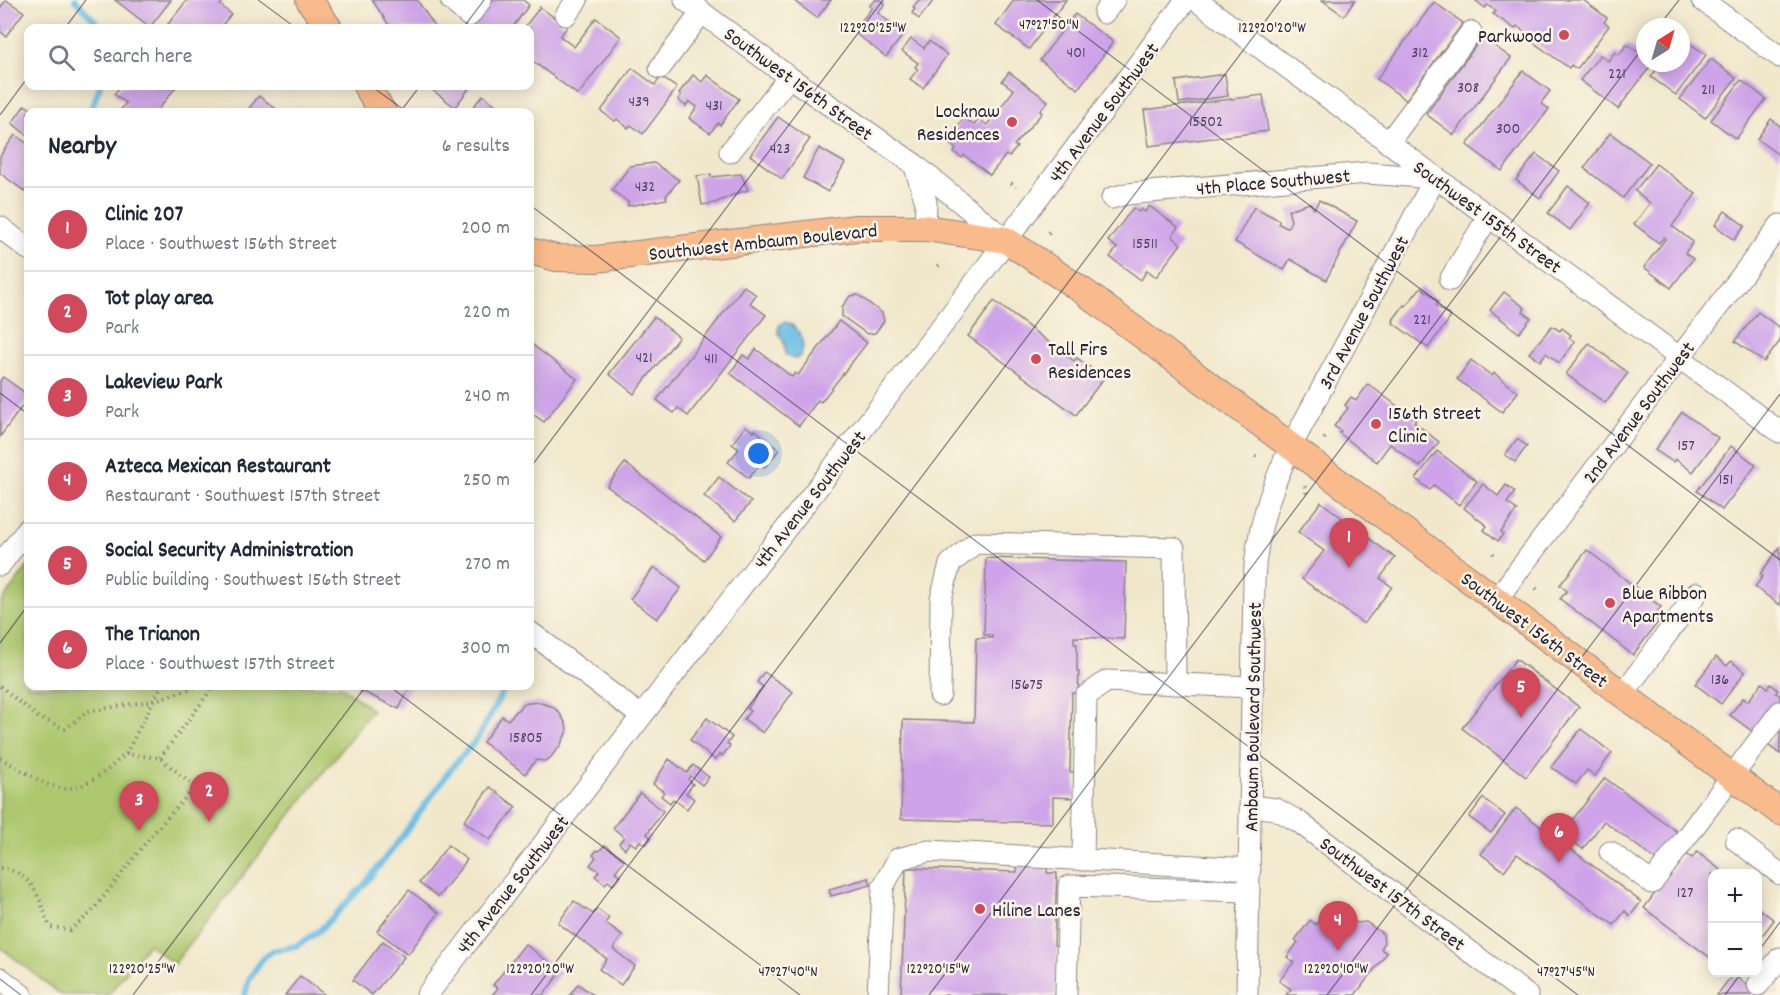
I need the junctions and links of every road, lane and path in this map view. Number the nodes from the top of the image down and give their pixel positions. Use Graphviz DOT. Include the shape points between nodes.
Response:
graph roads {
  1 [pos="309,0"];
  2 [pos="451,0"];
  3 [pos="481,0"];
  4 [pos="1186,0"];
  5 [pos="1196,0"];
  6 [pos="1702,0"];
  7 [pos="693,6"];
  8 [pos="325,24"];
  9 [pos="1471,32"];
  10 [pos="1780,57"];
  11 [pos="660,68"];
  12 [pos="789,77"];
  13 [pos="369,90"];
  14 [pos="380,108"];
  15 [pos="1388,143"];
  16 [pos="730,152"];
  17 [pos="914,164"];
  18 [pos="1435,178"];
  19 [pos="1011,183"];
  20 [pos="1016,187"];
  21 [pos="1112,198"];
  22 [pos="1488,217"];
  23 [pos="1780,225"];
  24 [pos="0,227"];
  25 [pos="925,228"];
  26 [pos="1006,240"];
  27 [pos="24,246"];
  28 [pos="534,252"];
  29 [pos="1450,280"];
  30 [pos="1679,357"];
  31 [pos="1780,432"];
  32 [pos="1291,446"];
  33 [pos="1305,486"];
  34 [pos="1307,496"];
  35 [pos="24,534"];
  36 [pos="0,565"];
  37 [pos="1697,593"];
  38 [pos="1497,600"];
  39 [pos="534,635"];
  40 [pos="1175,684"];
  41 [pos="0,686"];
  42 [pos="1253,687"];
  43 [pos="159,690"];
  44 [pos="186,690"];
  45 [pos="211,690"];
  46 [pos="1623,694"];
  47 [pos="940,695"];
  48 [pos="152,701"];
  49 [pos="1780,712"];
  50 [pos="641,716"];
  51 [pos="126,754"];
  52 [pos="0,758"];
  53 [pos="160,758"];
  54 [pos="1732,776"];
  55 [pos="1251,806"];
  56 [pos="1780,812"];
  57 [pos="1736,840"];
  58 [pos="1610,852"];
  59 [pos="1083,860"];
  60 [pos="0,868"];
  61 [pos="1250,869"];
  62 [pos="1780,874"];
  63 [pos="1249,891"];
  64 [pos="1780,958"];
  65 [pos="0,978"];
  66 [pos="1758,985"];
  67 [pos="22,995"];
  68 [pos="427,995"];
  69 [pos="878,995"];
  70 [pos="1066,995"];
  71 [pos="1247,995"];
  72 [pos="1527,995"];
  1 -- 8 [label="main road"];
  2 -- 3 [label="street" via="469,16"];
  4 -- 26 [label="street, 4th Avenue Southwest"];
  5 -- 15 [label="street, Southwest 155th Street"];
  6 -- 10 [label="street"];
  7 -- 11 [label="street"];
  7 -- 12 [label="street, Southwest 156th Street"];
  9 -- 15 [label="street"];
  12 -- 16 [label="street"];
  12 -- 17 [label="street, Southwest 156th Street"];
  13 -- 14 [label="main road"];
  15 -- 18 [label="street, Southwest 155th Street"];
  17 -- 25 [label="street" via="926,202"];
  17 -- 26 [label="street, Southwest 156th Street"];
  18 -- 21 [label="street, 4th Place Southwest" via="1367,173"];
  18 -- 22 [label="street, Southwest 155th Street"];
  18 -- 32 [label="street, 3rd Avenue Southwest"];
  19 -- 20 [label="path"];
  22 -- 29 [label="street"];
  22 -- 30 [label="street, Southwest 155th Street"];
  23 -- 30 [label="street, 2nd Avenue Southwest"];
  24 -- 27 [label="street"];
  25 -- 26 [label="main road, Southwest Ambaum Boulevard"];
  25 -- 28 [label="main road, Southwest Ambaum Boulevard" via="856,228 596,259 556,258"];
  26 -- 32 [label="main road, Southwest Ambaum Boulevard" via="1083,291"];
  26 -- 50 [label="street, 4th Avenue Southwest"];
  30 -- 31 [label="street, Southwest 155th Street"];
  30 -- 38 [label="street, 2nd Avenue Southwest"];
  32 -- 38 [label="main road, Southwest 156th Street"];
  32 -- 42 [label="street, Ambaum Boulevard Southwest" via="1266,508 1257,551"];
  33 -- 34 [label="path"];
  35 -- 36 [label="street"];
  37 -- 46 [label="street"];
  38 -- 46 [label="main road, Southwest 156th Street"];
  39 -- 50 [label="street"];
  40 -- 42 [label="street"];
  40 -- 47 [label="street" via="1174,548 975,543 950,564 941,598"];
  40 -- 59 [label="street" via="1107,681 1086,696"];
  41 -- 48 [label="path" via="38,717 65,729 88,711"];
  42 -- 55 [label="street, Ambaum Boulevard Southwest"];
  43 -- 48 [label="path"];
  44 -- 48 [label="path"];
  45 -- 53 [label="path"];
  46 -- 54 [label="main road, Southwest 156th Street"];
  48 -- 51 [label="path"];
  49 -- 54 [label="street"];
  50 -- 68 [label="street, 4th Avenue Southwest"];
  51 -- 52 [label="path" via="102,774 81,786 65,789 46,784"];
  51 -- 53 [label="path"];
  53 -- 60 [label="path" via="195,787 91,913 70,930 50,927 32,884 12,869"];
  54 -- 56 [label="main road, Southwest 156th Street"];
  54 -- 58 [label="street" via="1652,883"];
  55 -- 61 [label="street, Ambaum Boulevard Southwest"];
  55 -- 72 [label="street, Southwest 157th Street" via="1276,809 1299,822"];
  57 -- 62 [label="street"];
  59 -- 61 [label="street"];
  59 -- 69 [label="street" via="929,851 898,859 883,886"];
  61 -- 63 [label="street, Ambaum Boulevard Southwest"];
  63 -- 70 [label="street" via="1069,886"];
  63 -- 71 [label="street, Ambaum Boulevard Southwest"];
  64 -- 66 [label="street"];
  65 -- 67 [label="street"];
}
